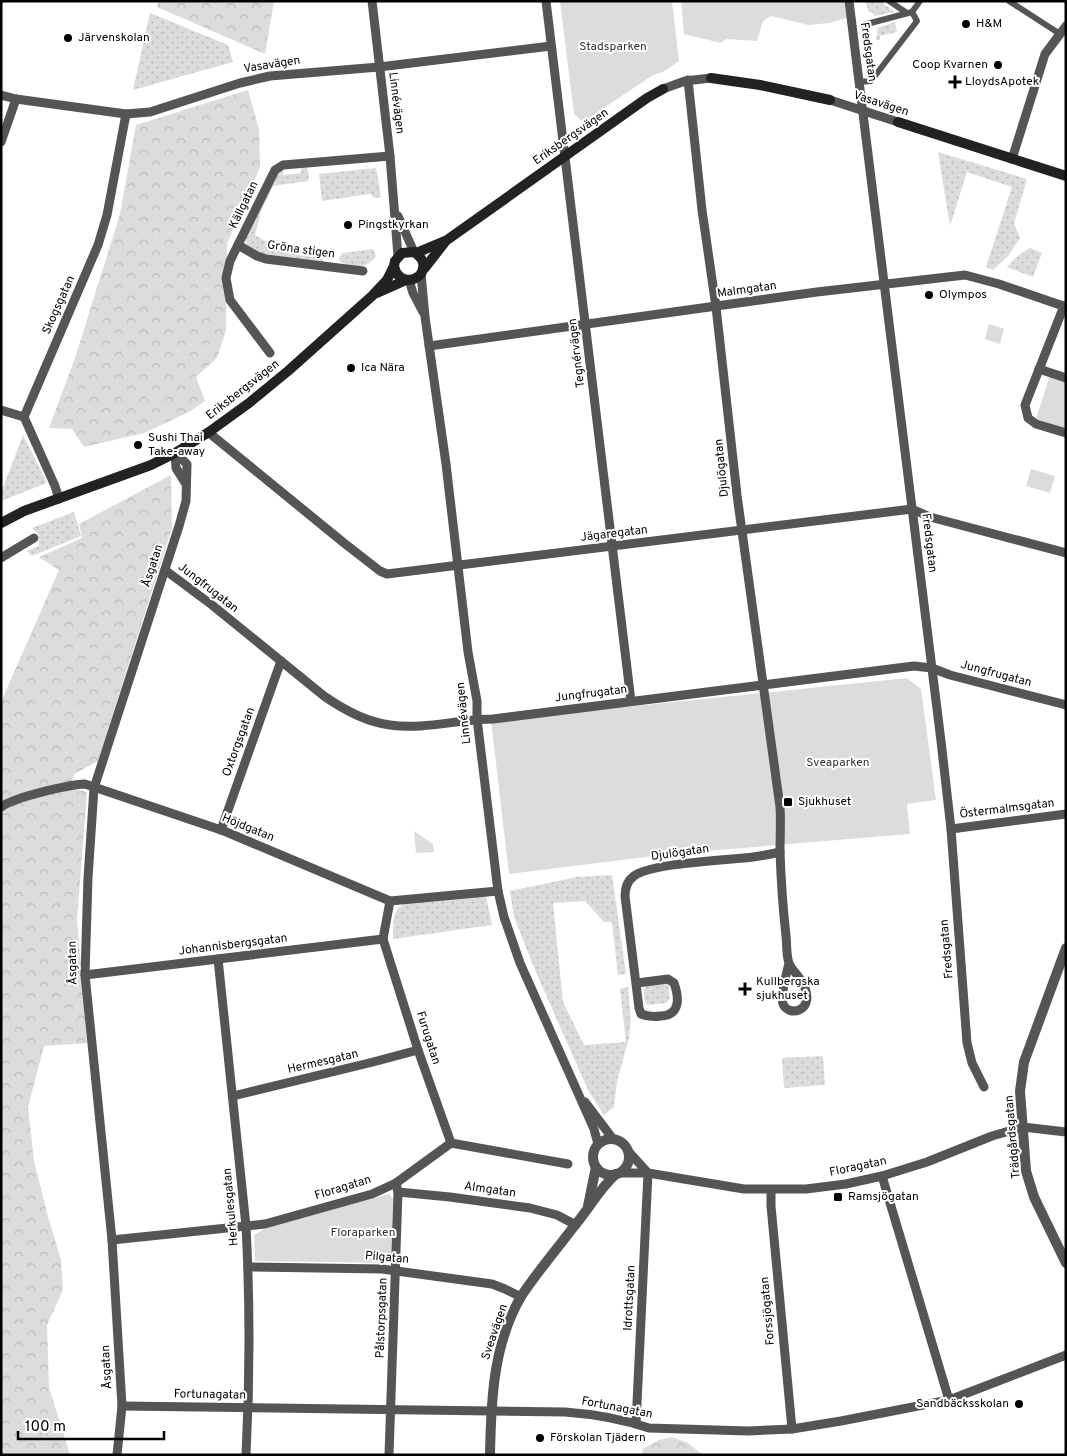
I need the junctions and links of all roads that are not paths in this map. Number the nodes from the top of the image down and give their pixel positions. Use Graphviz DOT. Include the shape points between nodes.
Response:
graph roads {
  1 [pos="372,1"];
  2 [pos="546,1"];
  3 [pos="849,1"];
  4 [pos="889,1"];
  5 [pos="920,1"];
  6 [pos="1009,1"];
  7 [pos="909,13"];
  8 [pos="862,25"];
  9 [pos="1066,26"];
  10 [pos="1060,34"];
  11 [pos="551,46"];
  12 [pos="379,67"];
  13 [pos="711,78"];
  14 [pos="688,80"];
  15 [pos="860,82"];
  16 [pos="663,89"];
  17 [pos="1,95"];
  18 [pos="16,99"];
  19 [pos="830,100"];
  20 [pos="863,111"];
  21 [pos="126,114"];
  22 [pos="898,122"];
  23 [pos="1,142"];
  24 [pos="390,156"];
  25 [pos="565,156"];
  26 [pos="1012,159"];
  27 [pos="1064,174"];
  28 [pos="395,209"];
  29 [pos="447,240"];
  30 [pos="238,244"];
  31 [pos="415,253"];
  32 [pos="396,261"];
  33 [pos="364,270"];
  34 [pos="422,272"];
  35 [pos="408,280"];
  36 [pos="884,285"];
  37 [pos="372,296"];
  38 [pos="716,307"];
  39 [pos="1065,307"];
  40 [pos="425,317"];
  41 [pos="585,324"];
  42 [pos="429,346"];
  43 [pos="270,353"];
  44 [pos="1039,369"];
  45 [pos="1066,378"];
  46 [pos="1,410"];
  47 [pos="24,417"];
  48 [pos="208,432"];
  49 [pos="1066,433"];
  50 [pos="175,453"];
  51 [pos="59,499"];
  52 [pos="912,510"];
  53 [pos="1,523"];
  54 [pos="743,530"];
  55 [pos="34,538"];
  56 [pos="612,546"];
  57 [pos="1066,554"];
  58 [pos="1,558"];
  59 [pos="457,566"];
  60 [pos="165,570"];
  61 [pos="281,661"];
  62 [pos="932,668"];
  63 [pos="763,686"];
  64 [pos="632,701"];
  65 [pos="1066,704"];
  66 [pos="477,719"];
  67 [pos="94,788"];
  68 [pos="1,807"];
  69 [pos="1066,814"];
  70 [pos="951,829"];
  71 [pos="221,830"];
  72 [pos="780,852"];
  73 [pos="498,891"];
  74 [pos="390,901"];
  75 [pos="384,939"];
  76 [pos="1066,948"];
  77 [pos="218,959"];
  78 [pos="789,963"];
  79 [pos="85,975"];
  80 [pos="637,983"];
  81 [pos="418,1050"];
  82 [pos="984,1086"];
  83 [pos="578,1092"];
  84 [pos="233,1096"];
  85 [pos="1023,1127"];
  86 [pos="1066,1132"];
  87 [pos="613,1139"];
  88 [pos="451,1143"];
  89 [pos="598,1144"];
  90 [pos="629,1152"];
  91 [pos="568,1164"];
  92 [pos="596,1167"];
  93 [pos="648,1173"];
  94 [pos="618,1174"];
  95 [pos="882,1176"];
  96 [pos="397,1187"];
  97 [pos="771,1190"];
  98 [pos="587,1210"];
  99 [pos="576,1225"];
  100 [pos="246,1226"];
  101 [pos="112,1240"];
  102 [pos="1066,1263"];
  103 [pos="248,1267"];
  104 [pos="396,1270"];
  105 [pos="521,1297"];
  106 [pos="1066,1355"];
  107 [pos="948,1400"];
  108 [pos="122,1406"];
  109 [pos="248,1408"];
  110 [pos="390,1409"];
  111 [pos="491,1410"];
  112 [pos="636,1424"];
  113 [pos="792,1429"];
  114 [pos="117,1455"];
  115 [pos="246,1455"];
  116 [pos="389,1455"];
  117 [pos="490,1455"];
  1 -- 12 [label="street, Linnévägen"];
  2 -- 11 [label="street, Tegnérvägen"];
  3 -- 15 [label="street, Fredsgatan"];
  4 -- 7 [label="street"];
  5 -- 7 [label="street"];
  6 -- 10 [label="street"];
  7 -- 8 [label="street"];
  7 -- 15 [label="street" via="917,21 871,81"];
  9 -- 10 [label="street"];
  10 -- 26 [label="street" via="1045,54"];
  11 -- 12 [label="street, Vasavägen"];
  11 -- 25 [label="street, Tegnérvägen"];
  12 -- 21 [label="street, Vasavägen" via="270,76 150,112"];
  12 -- 24 [label="street, Linnévägen"];
  13 -- 14 [label="street, Vasavägen"];
  13 -- 19 [label="main road, Vasavägen"];
  14 -- 16 [label="street, Eriksbergsvägen"];
  14 -- 38 [label="street, Djulögatan"];
  15 -- 20 [label="street, Fredsgatan"];
  16 -- 25 [label="main road, Eriksbergsvägen"];
  17 -- 18 [label="street, Vasavägen"];
  18 -- 21 [label="street, Vasavägen"];
  18 -- 23 [label="street"];
  19 -- 20 [label="street, Vasavägen"];
  20 -- 22 [label="street, Vasavägen"];
  20 -- 36 [label="street, Fredsgatan"];
  21 -- 47 [label="street, Skogsgatan" via="98,245"];
  22 -- 26 [label="main road, Vasavägen"];
  24 -- 28 [label="street, Linnévägen"];
  24 -- 30 [label="street, Källgatan" via="283,165 275,170"];
  25 -- 29 [label="main road, Eriksbergsvägen"];
  25 -- 41 [label="street, Tegnérvägen"];
  26 -- 27 [label="main road, Vasavägen"];
  28 -- 31 [label="street, Linnévägen"];
  28 -- 32 [label="street, Linnévägen"];
  29 -- 31 [label="main road, Eriksbergsvägen"];
  29 -- 34 [label="main road, Eriksbergsvägen"];
  30 -- 33 [label="street, Gröna stigen" via="266,259"];
  30 -- 43 [label="street, Källgatan" via="227,270 230,300"];
  31 -- 32 [label="main road" via="404,252"];
  31 -- 34 [label="main road" via="423,262"];
  32 -- 35 [label="main road" via="398,276"];
  32 -- 37 [label="main road, Eriksbergsvägen"];
  34 -- 35 [label="main road" via="415,279"];
  34 -- 40 [label="street, Linnévägen"];
  35 -- 37 [label="main road, Eriksbergsvägen"];
  35 -- 40 [label="street, Linnévägen"];
  36 -- 38 [label="street, Malmgatan"];
  36 -- 39 [label="street, Malmgatan" via="965,275"];
  36 -- 52 [label="street, Fredsgatan"];
  37 -- 48 [label="main road, Eriksbergsvägen" via="288,371"];
  38 -- 41 [label="street, Malmgatan"];
  38 -- 54 [label="street, Djulögatan"];
  39 -- 44 [label="street"];
  40 -- 42 [label="street, Linnévägen"];
  41 -- 42 [label="street, Malmgatan"];
  41 -- 56 [label="street, Tegnérvägen"];
  42 -- 59 [label="street, Linnévägen"];
  44 -- 45 [label="street"];
  44 -- 49 [label="street" via="1025,405 1028,418 1036,424"];
  46 -- 47 [label="street"];
  47 -- 51 [label="street"];
  48 -- 50 [label="main road, Eriksbergsvägen"];
  48 -- 59 [label="street, Jägaregatan" via="380,571 387,574"];
  50 -- 51 [label="main road, Eriksbergsvägen"];
  50 -- 60 [label="street, Åsgatan" via="176,468 186,484 186,501"];
  51 -- 53 [label="main road, Eriksbergsvägen"];
  52 -- 54 [label="street, Jägaregatan"];
  52 -- 57 [label="street, Jägaregatan"];
  52 -- 62 [label="street, Fredsgatan"];
  54 -- 56 [label="street, Jägaregatan"];
  54 -- 63 [label="street, Djulögatan"];
  55 -- 58 [label="street"];
  56 -- 59 [label="street, Jägaregatan"];
  56 -- 64 [label="street, Tegnérvägen"];
  59 -- 66 [label="street, Linnévägen"];
  60 -- 61 [label="street, Jungfrugatan"];
  60 -- 67 [label="street, Åsgatan"];
  61 -- 66 [label="street, Jungfrugatan" via="324,696 364,718 404,726"];
  61 -- 71 [label="street, Oxtorgsgatan"];
  62 -- 63 [label="street, Jungfrugatan" via="914,666"];
  62 -- 65 [label="street, Jungfrugatan" via="950,676"];
  62 -- 70 [label="street, Fredsgatan"];
  63 -- 64 [label="street, Jungfrugatan"];
  63 -- 72 [label="street, Djulögatan" via="780,807"];
  64 -- 66 [label="street, Jungfrugatan"];
  66 -- 73 [label="street, Linnévägen"];
  67 -- 68 [label="street, Höjdgatan" via="84,784 72,785"];
  67 -- 71 [label="street, Höjdgatan"];
  67 -- 79 [label="street, Åsgatan"];
  69 -- 70 [label="street, Östermalmsgatan"];
  70 -- 82 [label="street, Fredsgatan" via="967,1043"];
  71 -- 74 [label="street, Höjdgatan"];
  72 -- 78 [label="street, Djulögatan"];
  72 -- 80 [label="street, Djulögatan" via="653,868 628,881 625,896"];
  73 -- 74 [label="street, Höjdgatan"];
  73 -- 83 [label="street, Linnévägen" via="509,936"];
  74 -- 75 [label="street"];
  75 -- 77 [label="street, Johannisbergsgatan"];
  75 -- 81 [label="street, Furugatan"];
  76 -- 85 [label="street, Trädgårdsgatan" via="1024,1062 1020,1091"];
  77 -- 79 [label="street, Johannisbergsgatan"];
  77 -- 84 [label="street, Herkulesgatan"];
  78 -- 78 [label="street, Djulögatan" via="808,995 807,1004 794,1011 787,1009 782,997"];
  79 -- 101 [label="street, Åsgatan"];
  80 -- 80 [label="street, Djulögatan" via="641,1014 667,1016 676,1009 674,982 668,979"];
  81 -- 84 [label="street, Hermesgatan"];
  81 -- 88 [label="street, Furugatan"];
  83 -- 87 [label="street, Linnévägen"];
  83 -- 89 [label="street, Linnévägen"];
  84 -- 100 [label="street, Herkulesgatan"];
  85 -- 86 [label="street, Floragatan"];
  85 -- 95 [label="street, Floragatan"];
  85 -- 102 [label="street, Trädgårdsgatan" via="1026,1172 1032,1191"];
  87 -- 89 [label="street"];
  87 -- 90 [label="street" via="621,1142"];
  88 -- 91 [label="street"];
  88 -- 96 [label="street, Floragatan"];
  89 -- 92 [label="street" via="593,1154"];
  90 -- 93 [label="street"];
  90 -- 94 [label="street" via="628,1164"];
  92 -- 94 [label="street" via="604,1173"];
  92 -- 98 [label="street, Sveavägen"];
  93 -- 94 [label="street, Floragatan"];
  93 -- 97 [label="street, Floragatan" via="726,1187"];
  93 -- 112 [label="street, Idrottsgatan"];
  94 -- 98 [label="street, Sveavägen"];
  95 -- 97 [label="street, Floragatan" via="846,1184"];
  95 -- 107 [label="street"];
  96 -- 99 [label="street, Almgatan" via="530,1208 557,1215"];
  96 -- 100 [label="street, Floragatan" via="265,1224"];
  96 -- 104 [label="street, Pålstorpsgatan"];
  97 -- 113 [label="street, Forssjögatan"];
  98 -- 99 [label="street, Sveavägen"];
  99 -- 105 [label="street, Sveavägen"];
  100 -- 101 [label="street, Floragatan"];
  100 -- 103 [label="street, Herkulesgatan"];
  101 -- 108 [label="street, Åsgatan"];
  103 -- 104 [label="street, Pilgatan"];
  103 -- 109 [label="street, Herkulesgatan"];
  104 -- 105 [label="street, Pilgatan" via="492,1284"];
  104 -- 110 [label="street, Pålstorpsgatan"];
  105 -- 111 [label="street, Sveavägen" via="495,1369"];
  106 -- 107 [label="street, Fortunagatan"];
  107 -- 113 [label="street, Fortunagatan"];
  108 -- 109 [label="street, Fortunagatan"];
  108 -- 114 [label="street, Åsgatan"];
  109 -- 110 [label="street, Fortunagatan"];
  109 -- 115 [label="street, Herkulesgatan"];
  110 -- 111 [label="street, Fortunagatan"];
  110 -- 116 [label="street, Pålstorpsgatan"];
  111 -- 112 [label="street, Fortunagatan" via="590,1414"];
  111 -- 117 [label="street, Sveavägen"];
  112 -- 113 [label="street, Fortunagatan" via="648,1428"];
}
